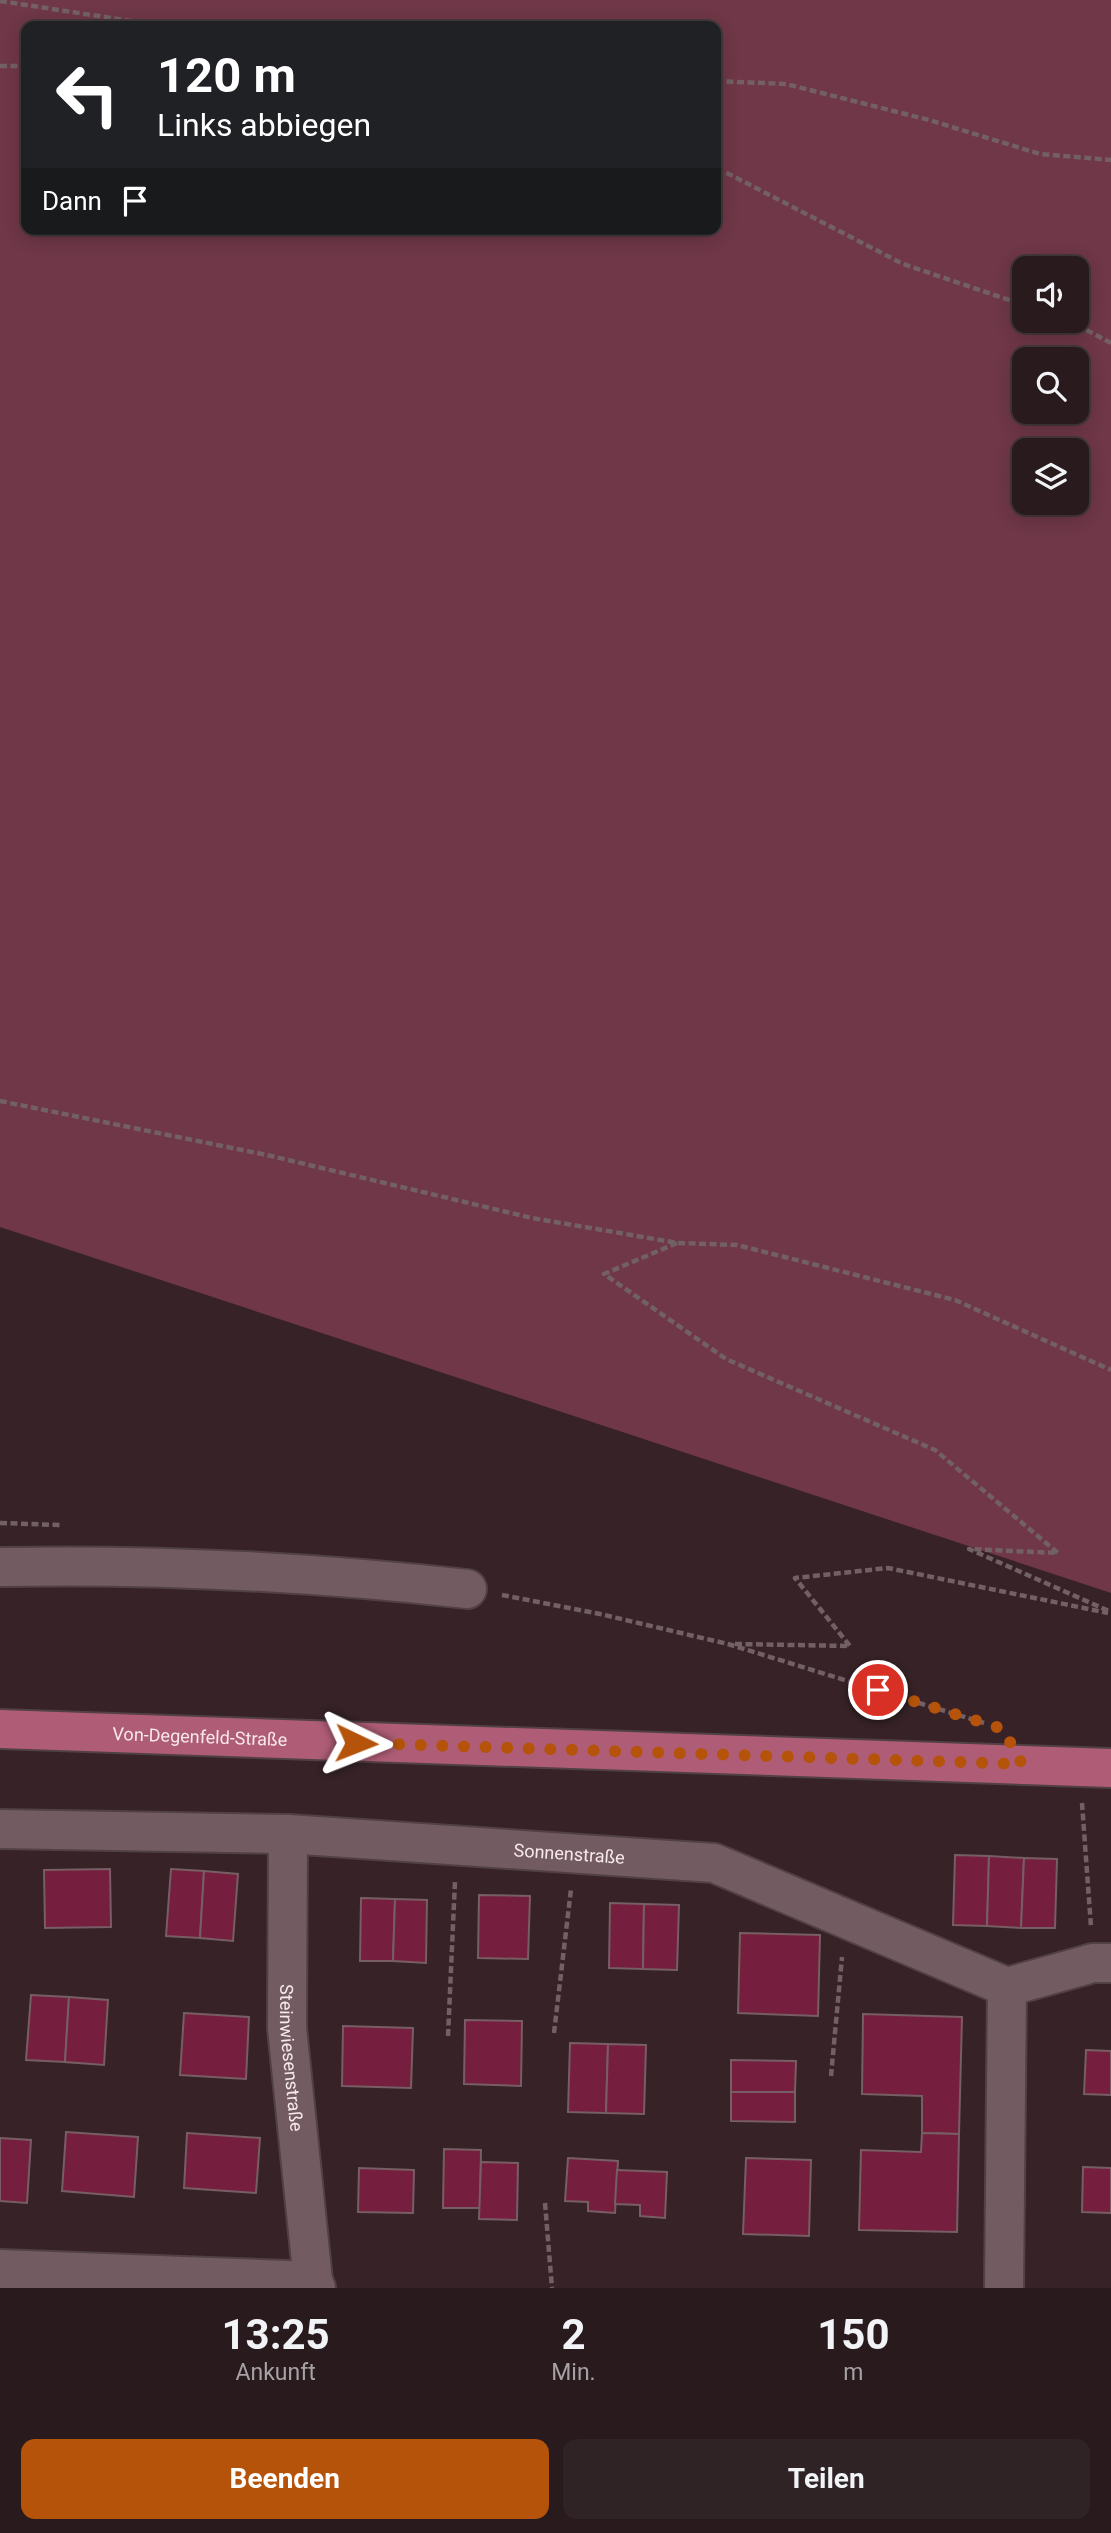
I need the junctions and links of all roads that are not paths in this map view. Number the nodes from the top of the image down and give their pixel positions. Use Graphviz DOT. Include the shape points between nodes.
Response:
graph roads {
  1 [pos="0,1567"];
  2 [pos="467,1589"];
  3 [pos="0,1730"];
  4 [pos="1095,1767"];
  5 [pos="0,1829"];
  6 [pos="288,1834"];
  7 [pos="1102,1963"];
  8 [pos="1007,1987"];
  9 [pos="0,2269"];
  10 [pos="314,2284"];
  11 [pos="1004,2288"];
  1 -- 2 [label="street" via="77,1565 324,1574"];
  3 -- 4 [label="main road, Von-Degenfeld-Straße"];
  5 -- 6 [label="street, Sonnenstraße"];
  6 -- 8 [label="street, Sonnenstraße" via="714,1863"];
  6 -- 10 [label="street, Steinwiesenstraße" via="287,2028"];
  7 -- 8 [label="street"];
  8 -- 11 [label="street"];
  9 -- 10 [label="street, Steinwiesenstraße"];
}
